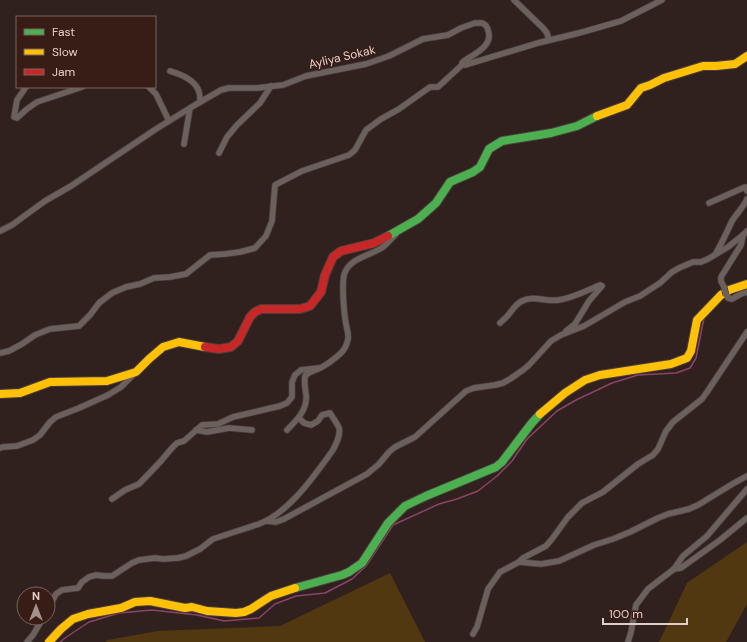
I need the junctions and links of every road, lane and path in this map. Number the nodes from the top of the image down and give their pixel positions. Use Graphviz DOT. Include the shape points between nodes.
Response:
graph roads {
  1 [pos="514,0"];
  2 [pos="662,0"];
  3 [pos="550,40"];
  4 [pos="747,56"];
  5 [pos="463,64"];
  6 [pos="170,71"];
  7 [pos="271,86"];
  8 [pos="25,88"];
  9 [pos="79,88"];
  10 [pos="150,88"];
  11 [pos="200,102"];
  12 [pos="190,108"];
  13 [pos="169,121"];
  14 [pos="184,144"];
  15 [pos="219,153"];
  16 [pos="747,191"];
  17 [pos="747,199"];
  18 [pos="709,203"];
  19 [pos="399,230"];
  20 [pos="0,231"];
  21 [pos="745,233"];
  22 [pos="744,243"];
  23 [pos="715,255"];
  24 [pos="747,284"];
  25 [pos="747,292"];
  26 [pos="500,323"];
  27 [pos="747,332"];
  28 [pos="561,335"];
  29 [pos="0,353"];
  30 [pos="319,368"];
  31 [pos="136,372"];
  32 [pos="0,394"];
  33 [pos="299,418"];
  34 [pos="196,430"];
  35 [pos="252,430"];
  36 [pos="287,430"];
  37 [pos="0,448"];
  38 [pos="747,476"];
  39 [pos="747,489"];
  40 [pos="112,499"];
  41 [pos="747,518"];
  42 [pos="267,521"];
  43 [pos="519,562"];
  44 [pos="674,569"];
  45 [pos="56,594"];
  46 [pos="37,626"];
  47 [pos="473,634"];
  48 [pos="27,642"];
  49 [pos="49,642"];
  50 [pos="628,642"];
  1 -- 3 [label="street" via="544,28"];
  2 -- 3 [label="street" via="621,21"];
  3 -- 5 [label="street"];
  4 -- 19 [label="street" via="735,64 703,66 664,78 641,88 626,105 577,126 502,141 489,149 480,167 450,182 436,203 418,219"];
  5 -- 7 [label="street, Ayliya Sokak" via="487,42 490,34 485,24 475,23 451,34 423,39 372,63"];
  5 -- 29 [label="street" via="438,87 430,87 366,130 355,150 349,155 302,171 275,184 272,221 266,236 255,248 210,255 186,274 154,278 126,287 99,303 79,326 50,329 35,335 9,352"];
  6 -- 11 [label="street" via="182,75 195,85"];
  7 -- 11 [label="street, Ayliya Sokak" via="229,88"];
  7 -- 15 [label="street" via="260,103 227,137"];
  8 -- 9 [label="street" via="18,100 14,117 18,118 37,102"];
  10 -- 13 [label="street" via="156,94"];
  11 -- 12 [label="street, Ayliya Sokak"];
  12 -- 13 [label="street, Ayliya Sokak"];
  12 -- 14 [label="street"];
  13 -- 20 [label="street, Ayliya Sokak"];
  16 -- 18 [label="street" via="745,188"];
  17 -- 23 [label="street"];
  19 -- 30 [label="street" via="385,246 357,260 346,271 343,286 349,338 342,352"];
  19 -- 31 [label="street" via="374,243 341,251 333,257 321,292 310,306 300,309 261,309 250,317 238,341 231,347 220,349 179,342 164,347"];
  21 -- 22 [label="street"];
  21 -- 23 [label="street"];
  22 -- 25 [label="street, bridge" via="721,281 728,298 732,299"];
  23 -- 28 [label="street" via="679,268 640,296 632,298 584,326"];
  24 -- 49 [label="street" via="721,295 697,320 691,351 687,358 671,364 600,375 585,380 541,413 496,467 405,506 388,523 362,563 349,572 278,593 244,612 207,611 150,601 135,602 121,608 73,619"];
  26 -- 28 [label="street" via="518,303 526,300 565,299 602,286 575,324"];
  27 -- 43 [label="street" via="702,399 673,422 666,431 653,456 638,464 603,492 582,503 546,546"];
  28 -- 42 [label="street" via="551,341 529,365 503,383 466,391 415,437 389,452 367,474 284,519 276,522"];
  30 -- 33 [label="street" via="305,376 306,403"];
  30 -- 34 [label="street" via="301,370 295,375 292,382 292,397 287,403 233,417 218,424 202,425"];
  31 -- 32 [label="street" via="107,381 50,382 20,393"];
  31 -- 37 [label="street" via="121,387 108,395 56,417 33,440 17,446"];
  33 -- 36 [label="street"];
  33 -- 42 [label="street" via="311,425 322,415 330,413 340,429 339,436 328,456 302,491"];
  34 -- 35 [label="street"];
  34 -- 40 [label="street" via="184,441 177,443 139,484"];
  38 -- 43 [label="street" via="698,506 668,514 559,561 540,564"];
  39 -- 44 [label="street" via="707,536 683,556"];
  41 -- 44 [label="street" via="692,560"];
  42 -- 45 [label="street" via="213,539 186,556 132,562 112,576 89,577 78,588 62,590"];
  43 -- 47 [label="street" via="500,572 488,589"];
  44 -- 50 [label="street" via="648,589 636,605"];
  46 -- 48 [label="street"];
}
